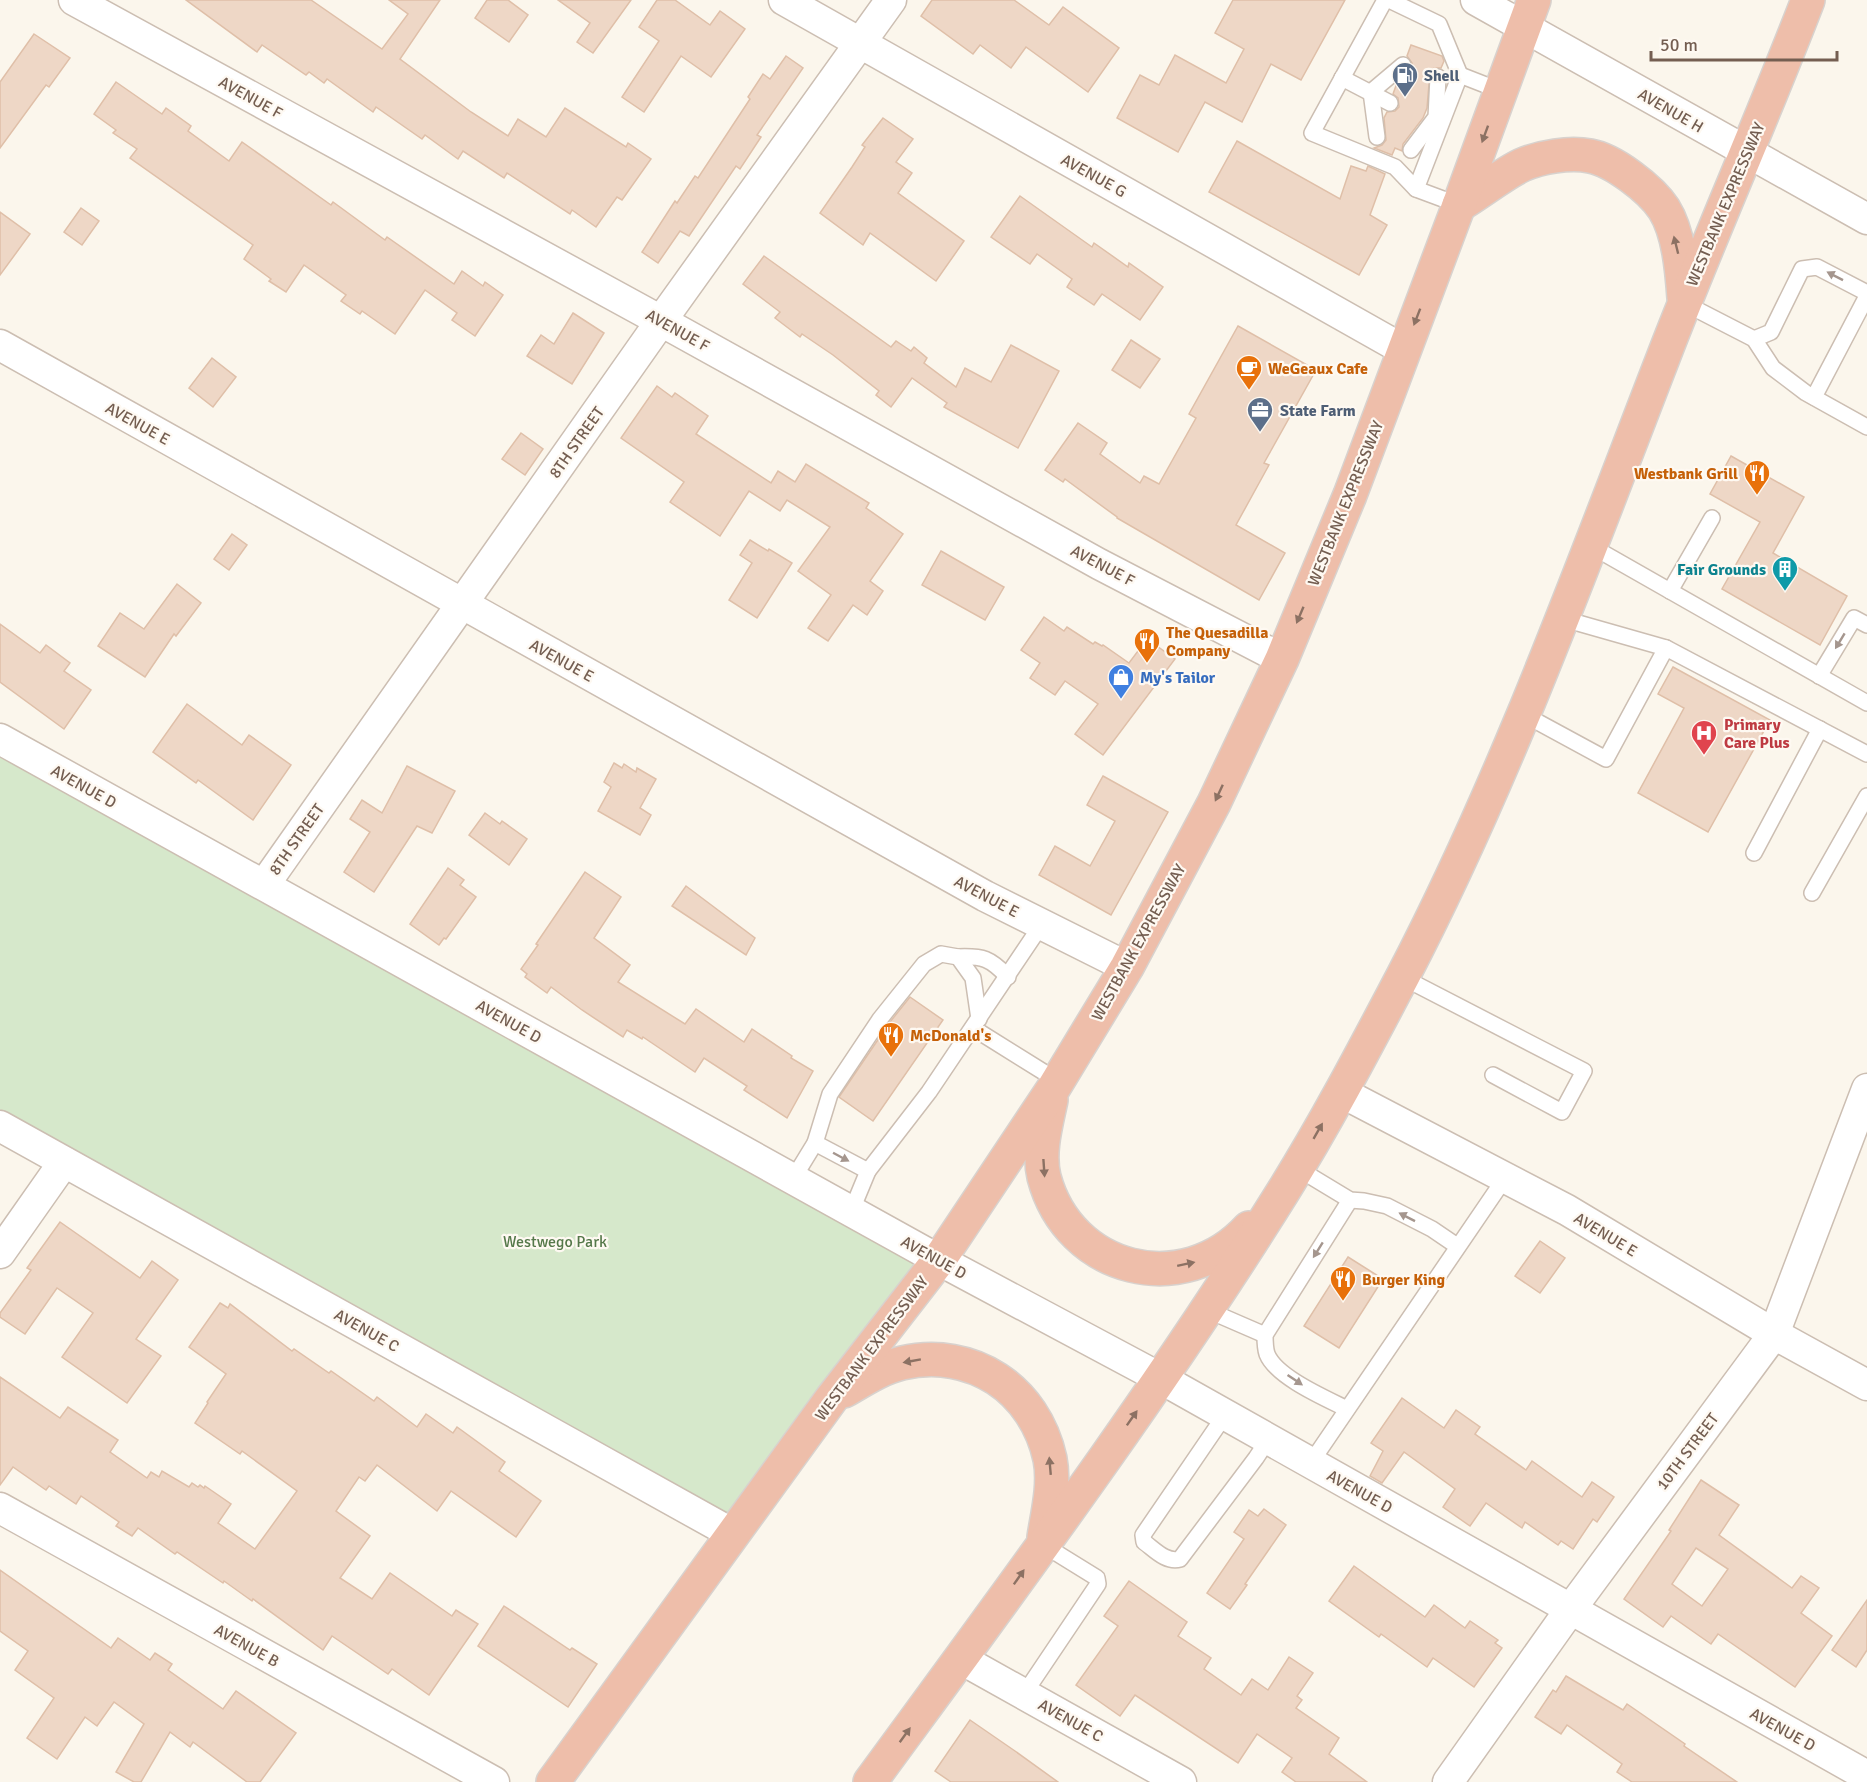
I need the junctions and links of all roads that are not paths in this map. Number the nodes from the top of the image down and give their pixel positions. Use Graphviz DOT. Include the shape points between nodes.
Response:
graph roads {
  1 [pos="74,0"];
  2 [pos="784,0"];
  3 [pos="891,0"];
  4 [pos="1387,0"];
  5 [pos="1476,0"];
  6 [pos="1808,0"];
  7 [pos="1414,5"];
  8 [pos="1529,13"];
  9 [pos="860,42"];
  10 [pos="1404,65"];
  11 [pos="1460,75"];
  12 [pos="1438,77"];
  13 [pos="1342,78"];
  14 [pos="1398,82"];
  15 [pos="1501,91"];
  16 [pos="1371,92"];
  17 [pos="1432,94"];
  18 [pos="1390,103"];
  19 [pos="1434,118"];
  20 [pos="1384,120"];
  21 [pos="1417,134"];
  22 [pos="1377,136"];
  23 [pos="1411,150"];
  24 [pos="1747,153"];
  25 [pos="1416,189"];
  26 [pos="1460,205"];
  27 [pos="1867,219"];
  28 [pos="1867,294"];
  29 [pos="1684,303"];
  30 [pos="660,321"];
  31 [pos="1754,339"];
  32 [pos="0,345"];
  33 [pos="1404,350"];
  34 [pos="1814,397"];
  35 [pos="1867,427"];
  36 [pos="1712,518"];
  37 [pos="1591,546"];
  38 [pos="1670,591"];
  39 [pos="462,604"];
  40 [pos="1564,619"];
  41 [pos="1867,625"];
  42 [pos="1666,648"];
  43 [pos="1282,659"];
  44 [pos="1819,676"];
  45 [pos="1867,703"];
  46 [pos="1523,714"];
  47 [pos="1820,729"];
  48 [pos="0,739"];
  49 [pos="1867,754"];
  50 [pos="1867,796"];
  51 [pos="1754,853"];
  52 [pos="264,885"];
  53 [pos="1812,893"];
  54 [pos="1042,924"];
  55 [pos="958,957"];
  56 [pos="1127,967"];
  57 [pos="1402,976"];
  58 [pos="1008,978"];
  59 [pos="976,1024"];
  60 [pos="1493,1075"];
  61 [pos="1055,1085"];
  62 [pos="1867,1089"];
  63 [pos="1341,1092"];
  64 [pos="0,1126"];
  65 [pos="815,1143"];
  66 [pos="64,1162"];
  67 [pos="868,1171"];
  68 [pos="1291,1178"];
  69 [pos="1505,1178"];
  70 [pos="793,1179"];
  71 [pos="1350,1200"];
  72 [pos="851,1212"];
  73 [pos="1457,1246"];
  74 [pos="0,1253"];
  75 [pos="939,1260"];
  76 [pos="1205,1309"];
  77 [pos="1774,1334"];
  78 [pos="1264,1335"];
  79 [pos="1160,1378"];
  80 [pos="1867,1385"];
  81 [pos="832,1398"];
  82 [pos="1347,1409"];
  83 [pos="1225,1415"];
  84 [pos="1268,1440"];
  85 [pos="1310,1464"];
  86 [pos="0,1508"];
  87 [pos="734,1534"];
  88 [pos="1042,1544"];
  89 [pos="1570,1610"];
  90 [pos="961,1659"];
  91 [pos="1024,1694"];
  92 [pos="1867,1776"];
  93 [pos="494,1782"];
  94 [pos="554,1782"];
  95 [pos="870,1782"];
  96 [pos="1181,1782"];
  97 [pos="1449,1782"];
  1 -- 30 [label="street, AVENUE F"];
  2 -- 9 [label="street, AVENUE G"];
  3 -- 9 [label="street, 8TH STREET"];
  4 -- 7 [label="lane"];
  4 -- 13 [label="lane"];
  5 -- 8 [label="street, AVENUE H"];
  6 -- 24 [label="highway, WESTBANK EXPRESSWAY"];
  7 -- 11 [label="lane" via="1439,24"];
  8 -- 15 [label="highway, WESTBANK EXPRESSWAY"];
  8 -- 24 [label="street, AVENUE H"];
  9 -- 30 [label="street, 8TH STREET"];
  9 -- 33 [label="street, AVENUE G"];
  10 -- 16 [label="lane"];
  11 -- 15 [label="lane"];
  11 -- 19 [label="lane"];
  12 -- 19 [label="lane"];
  13 -- 16 [label="lane"];
  13 -- 25 [label="lane" via="1312,134 1395,167"];
  14 -- 16 [label="lane"];
  15 -- 26 [label="highway, WESTBANK EXPRESSWAY, one-way"];
  16 -- 18 [label="lane"];
  16 -- 20 [label="lane"];
  16 -- 22 [label="lane"];
  17 -- 19 [label="lane"];
  19 -- 21 [label="lane"];
  19 -- 23 [label="lane"];
  19 -- 25 [label="lane"];
  24 -- 27 [label="street, AVENUE H"];
  24 -- 29 [label="highway, WESTBANK EXPRESSWAY"];
  25 -- 26 [label="lane"];
  29 -- 26 [label="highway, one-way" via="1675,238 1664,209 1622,170 1590,156 1556,155 1522,165"];
  26 -- 33 [label="highway, WESTBANK EXPRESSWAY, one-way"];
  28 -- 31 [label="lane, one-way" via="1817,267 1802,270 1772,332"];
  28 -- 34 [label="lane"];
  29 -- 31 [label="lane"];
  29 -- 37 [label="highway, WESTBANK EXPRESSWAY"];
  30 -- 39 [label="street, 8TH STREET"];
  30 -- 43 [label="street, AVENUE F" via="1099,564"];
  31 -- 34 [label="lane" via="1773,368"];
  32 -- 39 [label="street, AVENUE E"];
  33 -- 43 [label="highway, WESTBANK EXPRESSWAY, one-way" via="1350,495"];
  34 -- 35 [label="lane"];
  36 -- 38 [label="lane"];
  37 -- 38 [label="lane"];
  37 -- 40 [label="highway, WESTBANK EXPRESSWAY"];
  38 -- 44 [label="lane"];
  39 -- 52 [label="street, 8TH STREET"];
  39 -- 54 [label="street, AVENUE E" via="985,896"];
  40 -- 42 [label="lane"];
  40 -- 46 [label="highway, WESTBANK EXPRESSWAY"];
  41 -- 44 [label="lane, one-way" via="1854,618"];
  42 -- 46 [label="lane" via="1605,759"];
  42 -- 47 [label="lane"];
  43 -- 56 [label="highway, WESTBANK EXPRESSWAY, one-way" via="1214,803"];
  44 -- 45 [label="lane"];
  46 -- 57 [label="highway, WESTBANK EXPRESSWAY" via="1457,868"];
  47 -- 49 [label="lane"];
  47 -- 51 [label="lane"];
  48 -- 52 [label="street, AVENUE D"];
  50 -- 53 [label="lane"];
  52 -- 70 [label="street, AVENUE D"];
  54 -- 56 [label="street, AVENUE E"];
  54 -- 58 [label="lane"];
  55 -- 58 [label="lane" via="991,961"];
  55 -- 59 [label="lane" via="973,978"];
  55 -- 65 [label="lane" via="940,954 924,964 880,1019 830,1094"];
  56 -- 61 [label="highway, WESTBANK EXPRESSWAY"];
  57 -- 60 [label="lane" via="1584,1071 1562,1112"];
  57 -- 63 [label="highway, WESTBANK EXPRESSWAY"];
  58 -- 59 [label="lane"];
  59 -- 61 [label="lane"];
  59 -- 67 [label="lane"];
  61 -- 68 [label="highway, one-way" via="1043,1141 1044,1176 1059,1213 1074,1234 1097,1253 1125,1265 1178,1267 1206,1260 1239,1239"];
  61 -- 75 [label="highway, WESTBANK EXPRESSWAY"];
  62 -- 77 [label="street, 10TH STREET"];
  68 -- 63 [label="highway, WESTBANK EXPRESSWAY, one-way"];
  63 -- 69 [label="street, AVENUE E"];
  64 -- 66 [label="street, AVENUE C"];
  65 -- 67 [label="lane, one-way"];
  65 -- 70 [label="lane"];
  66 -- 74 [label="street"];
  66 -- 87 [label="street, AVENUE C"];
  67 -- 72 [label="lane"];
  68 -- 71 [label="lane"];
  68 -- 76 [label="highway, WESTBANK EXPRESSWAY"];
  69 -- 73 [label="lane"];
  69 -- 77 [label="street, AVENUE E" via="1567,1210"];
  70 -- 72 [label="street, AVENUE D"];
  73 -- 71 [label="lane, one-way" via="1387,1206"];
  71 -- 78 [label="lane, one-way"];
  72 -- 75 [label="street, AVENUE D"];
  73 -- 82 [label="lane"];
  75 -- 79 [label="street, AVENUE D"];
  75 -- 81 [label="highway, WESTBANK EXPRESSWAY"];
  76 -- 78 [label="lane"];
  76 -- 79 [label="highway, WESTBANK EXPRESSWAY"];
  77 -- 80 [label="street, AVENUE E"];
  77 -- 89 [label="street, 10TH STREET"];
  78 -- 82 [label="lane, one-way" via="1267,1353 1275,1367"];
  79 -- 83 [label="street, AVENUE D"];
  88 -- 79 [label="highway, WESTBANK EXPRESSWAY, one-way"];
  81 -- 87 [label="highway, WESTBANK EXPRESSWAY"];
  88 -- 81 [label="highway, one-way" via="1051,1499 1051,1461 1040,1427 1001,1379 952,1360 925,1359 879,1371"];
  82 -- 85 [label="lane"];
  83 -- 84 [label="street, AVENUE D"];
  83 -- 84 [label="lane" via="1143,1535 1144,1542 1167,1559 1179,1559"];
  84 -- 85 [label="street, AVENUE D"];
  85 -- 89 [label="street, AVENUE D"];
  86 -- 93 [label="street, AVENUE B"];
  87 -- 94 [label="highway, WESTBANK EXPRESSWAY"];
  90 -- 88 [label="highway, WESTBANK EXPRESSWAY, one-way"];
  88 -- 91 [label="lane" via="1097,1578 1098,1584"];
  89 -- 92 [label="street, AVENUE D"];
  89 -- 97 [label="street, 10TH STREET"];
  90 -- 91 [label="street, AVENUE C"];
  95 -- 90 [label="highway, WESTBANK EXPRESSWAY, one-way"];
  91 -- 96 [label="street, AVENUE C"];
}
